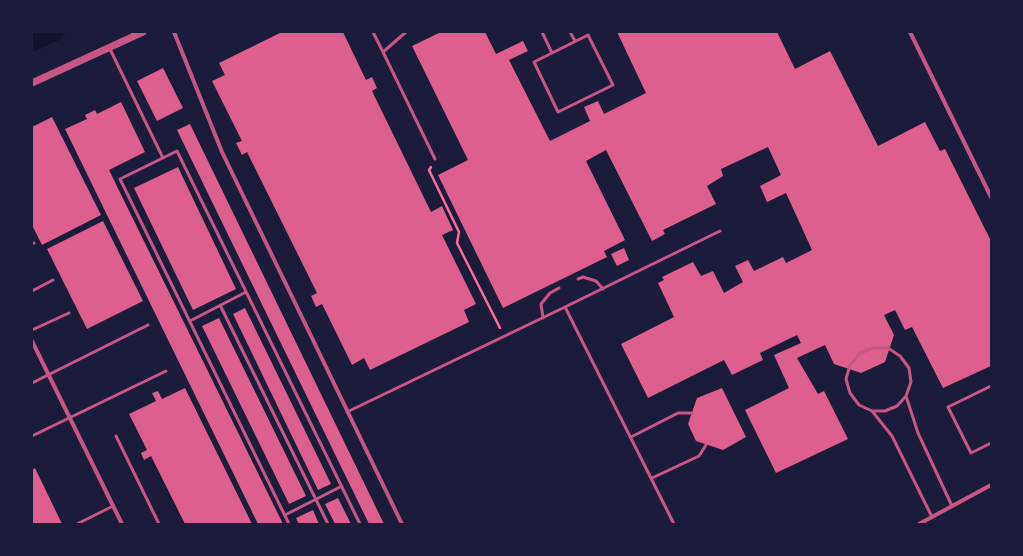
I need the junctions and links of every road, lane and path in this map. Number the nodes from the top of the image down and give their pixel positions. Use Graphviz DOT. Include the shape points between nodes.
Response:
graph roads {
  1 [pos="142,32"];
  2 [pos="174,32"];
  3 [pos="372,32"];
  4 [pos="406,32"];
  5 [pos="542,32"];
  6 [pos="570,32"];
  7 [pos="910,32"];
  8 [pos="575,41"];
  9 [pos="109,47"];
  10 [pos="383,52"];
  11 [pos="552,53"];
  12 [pos="32,83"];
  13 [pos="163,158"];
  14 [pos="434,159"];
  15 [pos="991,197"];
  16 [pos="720,231"];
  17 [pos="578,279"];
  18 [pos="53,280"];
  19 [pos="559,288"];
  20 [pos="603,289"];
  21 [pos="32,291"];
  22 [pos="246,292"];
  23 [pos="220,305"];
  24 [pos="565,307"];
  25 [pos="69,313"];
  26 [pos="542,318"];
  27 [pos="190,321"];
  28 [pos="148,325"];
  29 [pos="32,330"];
  30 [pos="504,336"];
  31 [pos="32,341"];
  32 [pos="33,348"];
  33 [pos="166,371"];
  34 [pos="48,375"];
  35 [pos="32,383"];
  36 [pos="991,386"];
  37 [pos="906,396"];
  38 [pos="872,411"];
  39 [pos="347,412"];
  40 [pos="692,413"];
  41 [pos="69,416"];
  42 [pos="32,436"];
  43 [pos="116,436"];
  44 [pos="631,437"];
  45 [pos="991,443"];
  46 [pos="706,445"];
  47 [pos="652,478"];
  48 [pos="991,485"];
  49 [pos="342,486"];
  50 [pos="316,500"];
  51 [pos="113,506"];
  52 [pos="952,506"];
  53 [pos="285,516"];
  54 [pos="932,517"];
  55 [pos="77,524"];
  56 [pos="122,524"];
  57 [pos="159,524"];
  58 [pos="289,524"];
  59 [pos="328,524"];
  60 [pos="360,524"];
  61 [pos="402,524"];
  62 [pos="674,524"];
  63 [pos="919,524"];
  1 -- 9 [label="street"];
  2 -- 39 [label="street" via="222,152"];
  3 -- 10 [label="lane"];
  4 -- 10 [label="lane"];
  5 -- 11 [label="lane"];
  6 -- 8 [label="lane"];
  7 -- 15 [label="street"];
  8 -- 11 [label="lane"];
  8 -- 11 [label="lane" via="588,35 613,85 558,112 534,62"];
  9 -- 12 [label="street"];
  9 -- 13 [label="lane"];
  10 -- 14 [label="lane"];
  13 -- 22 [label="lane" via="177,151"];
  13 -- 27 [label="lane" via="120,179"];
  14 -- 30 [label="path" via="429,170 459,232 457,243"];
  16 -- 20 [label="lane"];
  17 -- 20 [label="lane" via="584,277 596,281"];
  18 -- 21 [label="lane"];
  19 -- 26 [label="lane" via="550,293 541,304"];
  20 -- 24 [label="lane"];
  22 -- 23 [label="lane"];
  22 -- 49 [label="lane"];
  23 -- 27 [label="lane"];
  23 -- 50 [label="lane"];
  24 -- 26 [label="lane"];
  24 -- 44 [label="lane"];
  25 -- 29 [label="lane"];
  26 -- 30 [label="lane"];
  27 -- 53 [label="lane"];
  28 -- 34 [label="lane"];
  30 -- 39 [label="lane"];
  31 -- 32 [label="street"];
  32 -- 34 [label="street"];
  33 -- 41 [label="lane"];
  34 -- 35 [label="lane"];
  34 -- 41 [label="street"];
  36 -- 45 [label="lane" via="948,407 971,453"];
  37 -- 38 [label="lane" via="897,406 885,411"];
  37 -- 38 [label="lane" via="911,382 909,368 900,356 888,348 866,350 850,365 846,379 850,393 859,405"];
  37 -- 52 [label="lane" via="918,433"];
  38 -- 54 [label="lane" via="892,436"];
  39 -- 61 [label="street"];
  40 -- 44 [label="lane" via="678,413"];
  41 -- 42 [label="lane"];
  41 -- 51 [label="street"];
  43 -- 57 [label="lane"];
  44 -- 47 [label="lane"];
  46 -- 47 [label="lane" via="699,456"];
  47 -- 62 [label="lane"];
  48 -- 52 [label="street"];
  49 -- 50 [label="lane"];
  49 -- 60 [label="lane"];
  50 -- 53 [label="lane"];
  50 -- 59 [label="lane"];
  51 -- 55 [label="lane"];
  51 -- 56 [label="street"];
  52 -- 54 [label="street"];
  53 -- 58 [label="lane"];
  54 -- 63 [label="street"];
}
